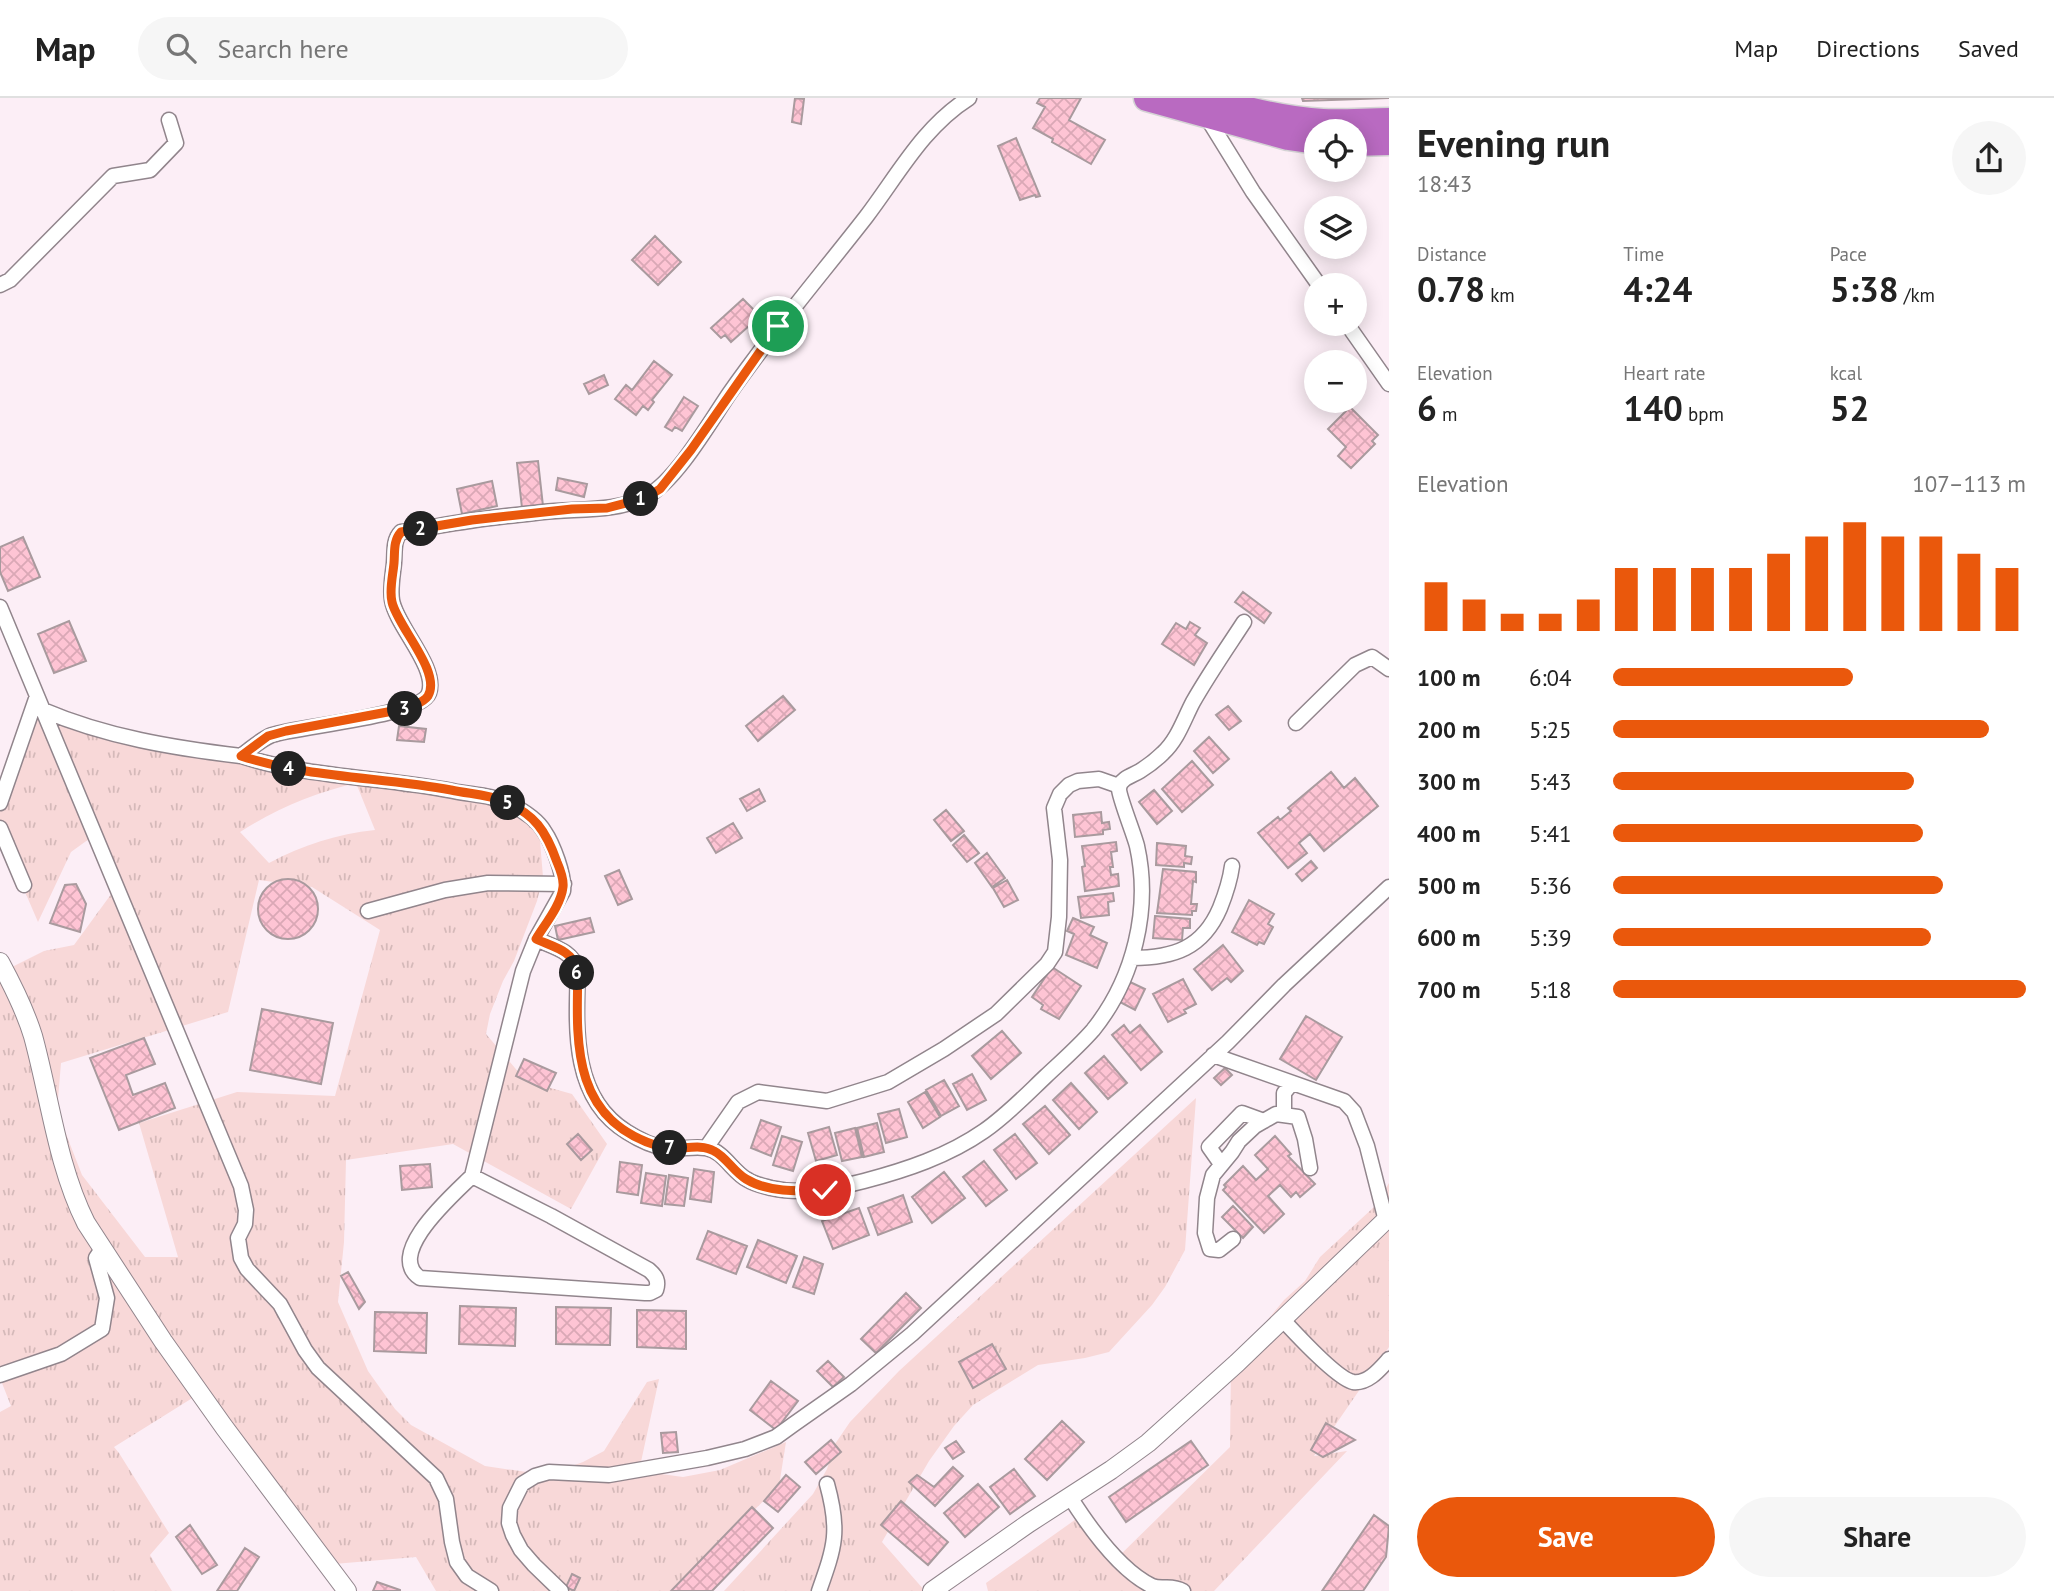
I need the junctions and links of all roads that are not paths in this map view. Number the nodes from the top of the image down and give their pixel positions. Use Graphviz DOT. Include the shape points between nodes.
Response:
graph roads {
  1 [pos="969,98"];
  2 [pos="1147,98"];
  3 [pos="1206,107"];
  4 [pos="169,120"];
  5 [pos="1389,121"];
  6 [pos="1304,139"];
  7 [pos="1389,142"];
  8 [pos="1367,143"];
  9 [pos="1311,273"];
  10 [pos="0,285"];
  11 [pos="1355,336"];
  12 [pos="1389,384"];
  13 [pos="0,607"];
  14 [pos="1244,622"];
  15 [pos="1389,669"];
  16 [pos="40,703"];
  17 [pos="1296,723"];
  18 [pos="241,756"];
  19 [pos="1119,786"];
  20 [pos="0,803"];
  21 [pos="0,828"];
  22 [pos="1232,866"];
  23 [pos="564,884"];
  24 [pos="24,885"];
  25 [pos="1389,887"];
  26 [pos="368,911"];
  27 [pos="536,939"];
  28 [pos="1132,958"];
  29 [pos="0,962"];
  30 [pos="1213,1055"];
  31 [pos="1292,1083"];
  32 [pos="1284,1115"];
  33 [pos="1264,1121"];
  34 [pos="706,1148"];
  35 [pos="1221,1164"];
  36 [pos="1310,1168"];
  37 [pos="472,1176"];
  38 [pos="1388,1219"];
  39 [pos="1233,1239"];
  40 [pos="102,1249"];
  41 [pos="1282,1319"];
  42 [pos="1389,1359"];
  43 [pos="0,1375"];
  44 [pos="827,1484"];
  45 [pos="1070,1497"];
  46 [pos="1177,1589"];
  47 [pos="347,1591"];
  48 [pos="491,1591"];
  49 [pos="561,1591"];
  50 [pos="819,1591"];
  51 [pos="932,1591"];
  1 -- 18 [label="street" via="951,109 905,161 660,489 637,501 607,508 472,520 401,532 395,543 392,602 429,676 428,696 409,708 268,736"];
  2 -- 3 [label="highway"];
  3 -- 5 [label="highway" via="1321,122"];
  3 -- 6 [label="highway"];
  3 -- 9 [label="street" via="1254,192"];
  4 -- 10 [label="street" via="176,143 150,170 113,176"];
  7 -- 8 [label="highway"];
  11 -- 12 [label="street"];
  13 -- 16 [label="street"];
  14 -- 19 [label="street" via="1174,740 1151,764"];
  15 -- 17 [label="street" via="1371,657 1364,659"];
  16 -- 18 [label="street" via="94,729"];
  16 -- 20 [label="street"];
  16 -- 48 [label="street" via="241,1186 246,1210 238,1238 240,1258 280,1304 318,1368 436,1478 446,1499 457,1562 467,1576"];
  18 -- 23 [label="street" via="288,769 500,799 544,830"];
  19 -- 28 [label="street" via="1142,868 1141,912"];
  19 -- 34 [label="street" via="1099,779 1078,781 1060,794 1054,808 1060,860 1055,952 996,1014 888,1082 827,1101 758,1092 738,1102"];
  21 -- 24 [label="street"];
  22 -- 28 [label="street" via="1213,922 1199,940 1177,952"];
  23 -- 26 [label="street" via="488,883"];
  23 -- 27 [label="street"];
  25 -- 30 [label="street"];
  27 -- 34 [label="street" via="575,961 581,1066 601,1109 641,1140 665,1148"];
  27 -- 37 [label="street" via="523,971"];
  28 -- 34 [label="street" via="1091,1032 1014,1107 961,1146 891,1174 825,1190 799,1191 747,1180"];
  29 -- 40 [label="street" via="32,1034 78,1207"];
  30 -- 31 [label="street"];
  30 -- 49 [label="street" via="912,1334 852,1384 776,1437 707,1458 609,1475 549,1472 522,1484 510,1508 513,1535 521,1550"];
  31 -- 32 [label="street" via="1284,1093"];
  31 -- 38 [label="street" via="1344,1101 1354,1112"];
  32 -- 33 [label="street"];
  32 -- 36 [label="street" via="1298,1117"];
  33 -- 35 [label="street" via="1239,1140"];
  33 -- 35 [label="street" via="1242,1113 1209,1147"];
  35 -- 39 [label="street" via="1207,1198 1205,1233 1210,1249 1219,1250"];
  37 -- 37 [label="street" via="414,1241 410,1263 419,1278 645,1293 656,1290 657,1278 649,1270"];
  38 -- 41 [label="street"];
  40 -- 43 [label="street" via="96,1258 107,1298 102,1329 61,1354"];
  40 -- 47 [label="street" via="224,1427"];
  41 -- 42 [label="street" via="1352,1382 1371,1377"];
  41 -- 45 [label="street" via="1148,1443"];
  44 -- 50 [label="street" via="835,1529 833,1553"];
  45 -- 46 [label="street" via="1098,1537 1133,1573 1155,1587"];
  45 -- 51 [label="street"];
}
